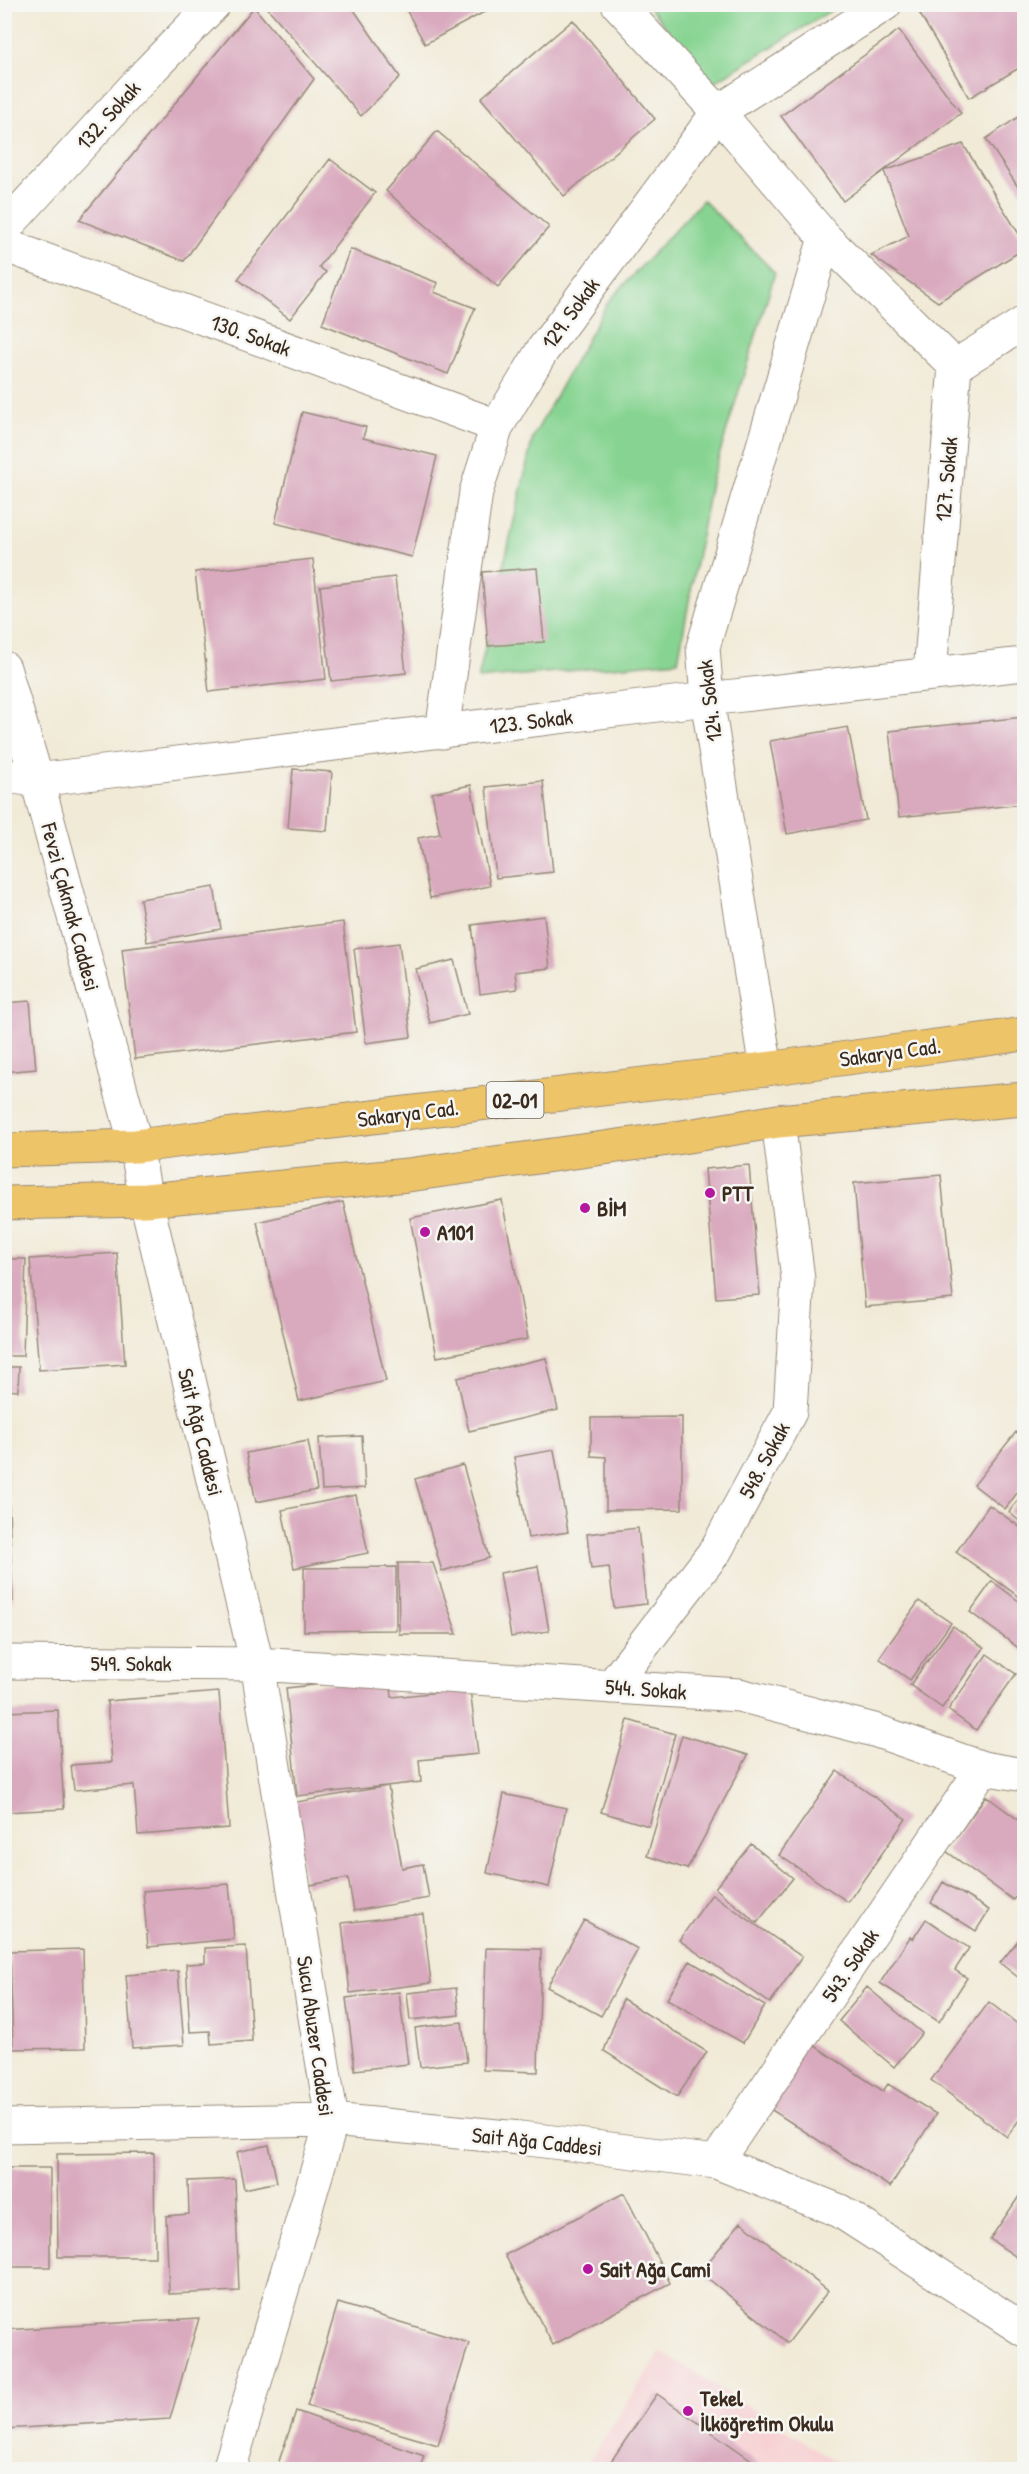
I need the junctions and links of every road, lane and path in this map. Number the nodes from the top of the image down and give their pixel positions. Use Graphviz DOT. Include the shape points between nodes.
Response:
graph roads {
  1 [pos="214,4"];
  2 [pos="618,4"];
  3 [pos="885,4"];
  4 [pos="718,112"];
  5 [pos="4,229"];
  6 [pos="825,238"];
  7 [pos="4,245"];
  8 [pos="1024,323"];
  9 [pos="955,366"];
  10 [pos="496,426"];
  11 [pos="1024,664"];
  12 [pos="4,668"];
  13 [pos="930,673"];
  14 [pos="707,699"];
  15 [pos="442,732"];
  16 [pos="4,776"];
  17 [pos="37,780"];
  18 [pos="1024,1034"];
  19 [pos="766,1070"];
  20 [pos="1024,1100"];
  21 [pos="778,1121"];
  22 [pos="136,1146"];
  23 [pos="4,1150"];
  24 [pos="146,1200"];
  25 [pos="4,1203"];
  26 [pos="4,1662"];
  27 [pos="257,1664"];
  28 [pos="611,1687"];
  29 [pos="982,1768"];
  30 [pos="1024,1773"];
  31 [pos="332,2120"];
  32 [pos="4,2126"];
  33 [pos="717,2163"];
  34 [pos="1024,2330"];
  35 [pos="229,2469"];
  1 -- 5 [label="street, 132. Sokak"];
  2 -- 4 [label="street"];
  3 -- 4 [label="street, 129. Sokak"];
  4 -- 6 [label="street"];
  4 -- 10 [label="street, 129. Sokak" via="542,351"];
  6 -- 9 [label="street"];
  6 -- 14 [label="street, 124. Sokak" via="703,647"];
  7 -- 10 [label="street, 130. Sokak"];
  8 -- 9 [label="street"];
  9 -- 13 [label="street, 127. Sokak"];
  10 -- 15 [label="street, 129. Sokak" via="476,492"];
  11 -- 13 [label="street, 123. Sokak"];
  12 -- 17 [label="street, Fevzi Çakmak Caddesi"];
  13 -- 14 [label="street, 123. Sokak"];
  14 -- 15 [label="street, 123. Sokak"];
  14 -- 19 [label="street, 124. Sokak"];
  15 -- 17 [label="street, 123. Sokak"];
  16 -- 17 [label="street, 123. Sokak"];
  17 -- 22 [label="street, Fevzi Çakmak Caddesi"];
  18 -- 19 [label="main road, Sakarya Cad. / 02-01"];
  19 -- 22 [label="main road, Sakarya Cad. / 02-01"];
  20 -- 21 [label="main road"];
  21 -- 24 [label="main road" via="408,1175"];
  21 -- 28 [label="street, 548. Sokak" via="798,1279 790,1412 716,1550"];
  22 -- 23 [label="main road, Sakarya Cad. / 02-01"];
  22 -- 24 [label="street, Fevzi Çakmak Caddesi"];
  24 -- 25 [label="main road"];
  24 -- 27 [label="street, Sait Ağa Caddesi"];
  26 -- 27 [label="street, 549. Sokak"];
  27 -- 28 [label="street, 544. Sokak"];
  27 -- 31 [label="street, Sucu Abuzer Caddesi"];
  28 -- 29 [label="street, 544. Sokak" via="739,1695 874,1730"];
  29 -- 30 [label="street, 544. Sokak"];
  29 -- 33 [label="street, 543. Sokak"];
  31 -- 32 [label="street, Sait Ağa Caddesi"];
  31 -- 33 [label="street, Sait Ağa Caddesi"];
  31 -- 35 [label="street, Sucu Abuzer Caddesi"];
  33 -- 34 [label="street, Sait Ağa Caddesi" via="840,2211"];
}
